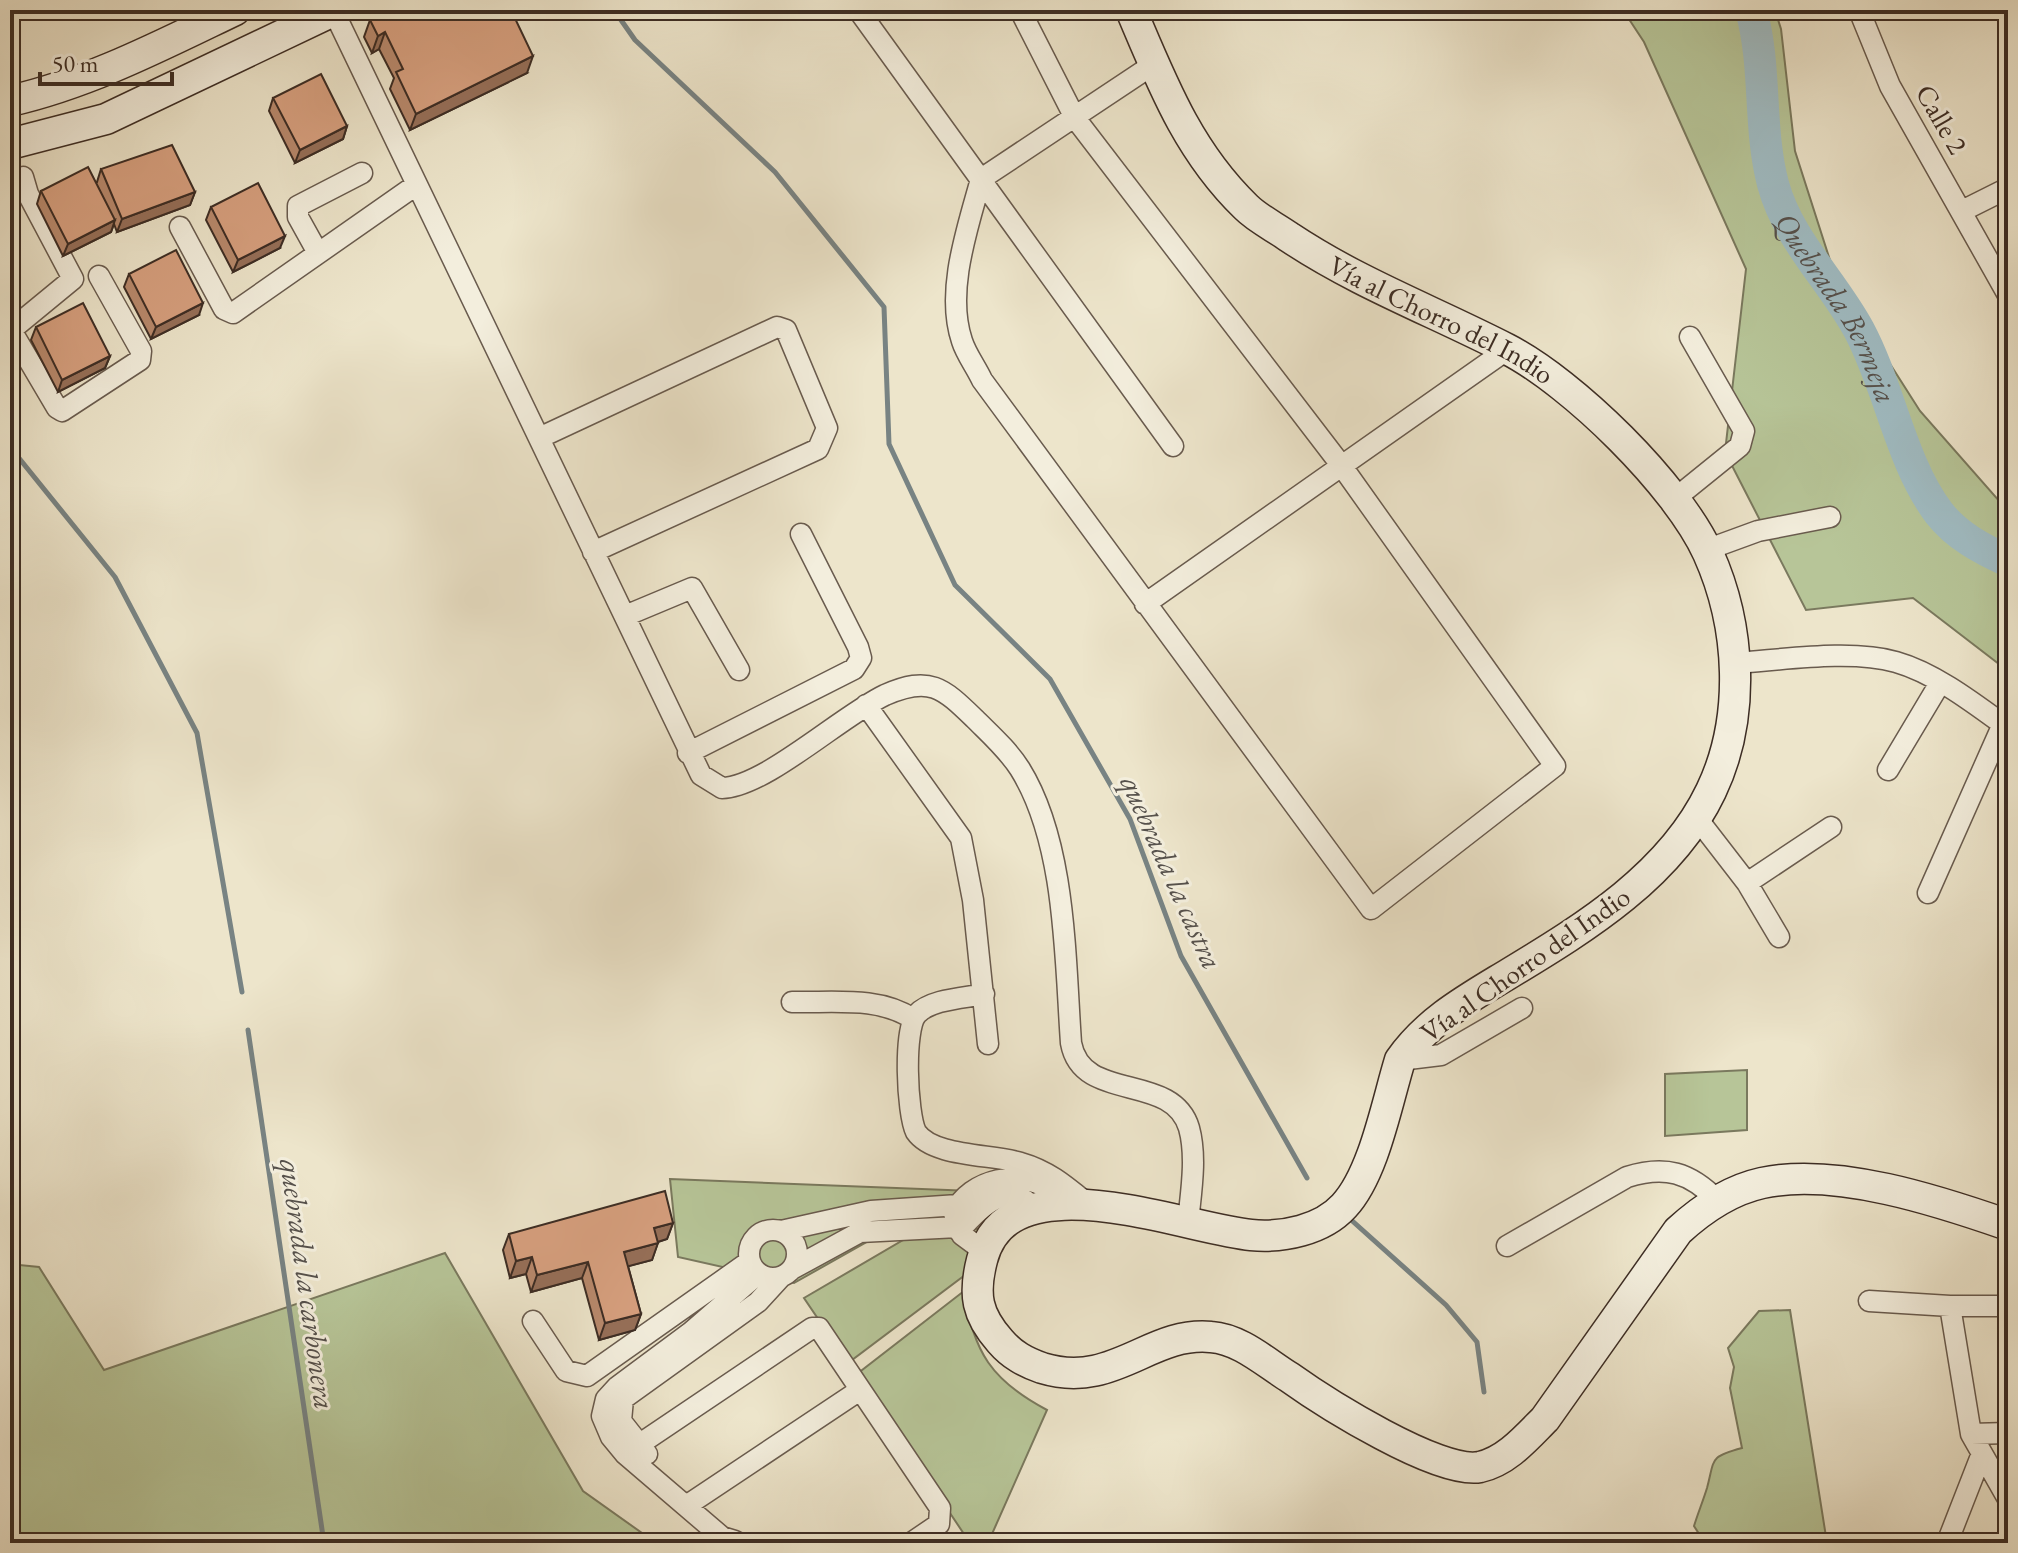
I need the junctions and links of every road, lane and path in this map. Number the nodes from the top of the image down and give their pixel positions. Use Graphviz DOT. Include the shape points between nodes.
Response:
graph roads {
  1 [pos="235,10"];
  2 [pos="333,10"];
  3 [pos="1020,10"];
  4 [pos="1131,10"];
  5 [pos="1859,10"];
  6 [pos="859,11"];
  7 [pos="1154,64"];
  8 [pos="10,101"];
  9 [pos="1075,118"];
  10 [pos="10,144"];
  11 [pos="362,173"];
  12 [pos="23,177"];
  13 [pos="981,179"];
  14 [pos="416,185"];
  15 [pos="2008,188"];
  16 [pos="1962,211"];
  17 [pos="180,227"];
  18 [pos="318,253"];
  19 [pos="99,276"];
  20 [pos="2008,295"];
  21 [pos="14,315"];
  22 [pos="1690,337"];
  23 [pos="1508,349"];
  24 [pos="539,438"];
  25 [pos="1173,446"];
  26 [pos="1341,465"];
  27 [pos="1672,501"];
  28 [pos="1830,517"];
  29 [pos="801,534"];
  30 [pos="1706,550"];
  31 [pos="593,552"];
  32 [pos="1145,604"];
  33 [pos="625,616"];
  34 [pos="1735,663"];
  35 [pos="739,670"];
  36 [pos="1940,683"];
  37 [pos="866,705"];
  38 [pos="2005,726"];
  39 [pos="688,753"];
  40 [pos="1888,770"];
  41 [pos="1696,817"];
  42 [pos="1831,827"];
  43 [pos="1747,883"];
  44 [pos="1928,893"];
  45 [pos="1779,937"];
  46 [pos="984,994"];
  47 [pos="792,1002"];
  48 [pos="1522,1008"];
  49 [pos="913,1019"];
  50 [pos="988,1044"];
  51 [pos="1400,1060"];
  52 [pos="1718,1201"];
  53 [pos="958,1205"];
  54 [pos="1062,1207"];
  55 [pos="1188,1222"];
  56 [pos="2008,1225"];
  57 [pos="959,1229"];
  58 [pos="781,1231"];
  59 [pos="1507,1246"];
  60 [pos="985,1252"];
  61 [pos="754,1267"];
  62 [pos="786,1274"];
  63 [pos="1869,1301"];
  64 [pos="1950,1306"];
  65 [pos="2008,1306"];
  66 [pos="533,1321"];
  67 [pos="696,1338"];
  68 [pos="860,1390"];
  69 [pos="2008,1433"];
  70 [pos="1971,1434"];
  71 [pos="631,1449"];
  72 [pos="1994,1467"];
  73 [pos="2008,1499"];
  74 [pos="691,1502"];
  75 [pos="736,1542"];
  76 [pos="911,1543"];
  77 [pos="1947,1543"];
  1 -- 8 [label="street" via="148,52 51,91"];
  2 -- 10 [label="street" via="106,119"];
  2 -- 14 [label="street"];
  3 -- 9 [label="street"];
  4 -- 7 [label="street, Vía al Chorro del Indio"];
  5 -- 16 [label="street, Calle 2" via="1890,86"];
  6 -- 13 [label="street"];
  7 -- 9 [label="street"];
  7 -- 23 [label="street, Vía al Chorro del Indio" via="1191,143 1248,210 1333,267"];
  9 -- 13 [label="street"];
  9 -- 26 [label="street"];
  11 -- 18 [label="street" via="298,206 298,217"];
  12 -- 21 [label="street" via="73,279"];
  13 -- 25 [label="street"];
  13 -- 32 [label="street" via="957,292 961,340 982,380"];
  14 -- 18 [label="street"];
  14 -- 24 [label="street"];
  15 -- 16 [label="street"];
  16 -- 20 [label="street, Calle 2"];
  17 -- 18 [label="street" via="228,313"];
  19 -- 21 [label="street" via="141,351 140,360 68,410 57,408 12,334"];
  22 -- 27 [label="street" via="1744,431 1740,446"];
  23 -- 26 [label="street"];
  23 -- 27 [label="street, Vía al Chorro del Indio" via="1582,401"];
  24 -- 31 [label="street"];
  24 -- 31 [label="street" via="777,327 786,330 827,428 818,449"];
  26 -- 32 [label="street"];
  26 -- 32 [label="street" via="1555,766 1371,909"];
  27 -- 30 [label="street, Vía al Chorro del Indio"];
  28 -- 30 [label="street" via="1758,531"];
  29 -- 39 [label="street" via="861,658 854,669"];
  30 -- 34 [label="street, Vía al Chorro del Indio" via="1721,586"];
  31 -- 33 [label="street"];
  33 -- 35 [label="street" via="692,588"];
  33 -- 39 [label="street"];
  34 -- 36 [label="street" via="1845,657 1896,661"];
  34 -- 41 [label="street, Vía al Chorro del Indio" via="1729,739"];
  36 -- 38 [label="street"];
  36 -- 40 [label="street"];
  37 -- 39 [label="street" via="762,775 731,788 707,781"];
  37 -- 46 [label="street" via="961,838"];
  37 -- 55 [label="street" via="912,685 937,687 1019,768 1050,843 1072,1051 1092,1076 1160,1096 1189,1127 1193,1174"];
  38 -- 44 [label="street"];
  41 -- 43 [label="street"];
  41 -- 51 [label="street, Vía al Chorro del Indio" via="1659,865 1629,892 1449,1011"];
  42 -- 43 [label="street"];
  43 -- 45 [label="street"];
  46 -- 49 [label="street" via="925,1008"];
  46 -- 50 [label="street"];
  47 -- 49 [label="street" via="880,1004"];
  48 -- 51 [label="street" via="1441,1055"];
  49 -- 54 [label="street" via="910,1099 912,1125 921,1139 934,1147 1020,1162 1055,1176"];
  51 -- 55 [label="street, Vía al Chorro del Indio" via="1360,1182 1341,1209 1314,1227 1287,1234 1251,1235"];
  52 -- 56 [label="street" via="1762,1183 1818,1180 1904,1195"];
  52 -- 59 [label="street" via="1687,1174 1647,1170"];
  52 -- 60 [label="street" via="1678,1231 1545,1419 1521,1443 1481,1467 1464,1468 1424,1456 1302,1387 1242,1346 1212,1337 1184,1339 1095,1372 1071,1373 1032,1364 1011,1354 977,1305"];
  53 -- 54 [label="street" via="1000,1179 1050,1189"];
  53 -- 57 [label="street" via="954,1213"];
  53 -- 58 [label="street" via="871,1211"];
  54 -- 55 [label="street, Vía al Chorro del Indio"];
  54 -- 57 [label="street" via="1012,1194 999,1197"];
  54 -- 60 [label="street" via="998,1230"];
  57 -- 60 [label="street"];
  57 -- 62 [label="street" via="860,1232"];
  58 -- 61 [label="street" via="766,1231 754,1239"];
  58 -- 62 [label="street" via="797,1248"];
  61 -- 62 [label="street"];
  61 -- 66 [label="street" via="587,1376 566,1371"];
  61 -- 67 [label="street"];
  62 -- 67 [label="street" via="758,1302"];
  63 -- 64 [label="street"];
  64 -- 65 [label="street"];
  64 -- 70 [label="street"];
  67 -- 71 [label="street" via="606,1399 602,1416 611,1437"];
  68 -- 71 [label="street" via="819,1328 812,1328"];
  68 -- 74 [label="street"];
  68 -- 76 [label="street" via="940,1508 939,1524"];
  69 -- 70 [label="street"];
  70 -- 72 [label="street"];
  71 -- 74 [label="street"];
  72 -- 73 [label="street"];
  72 -- 77 [label="street"];
  74 -- 75 [label="street" via="722,1537"];
}
